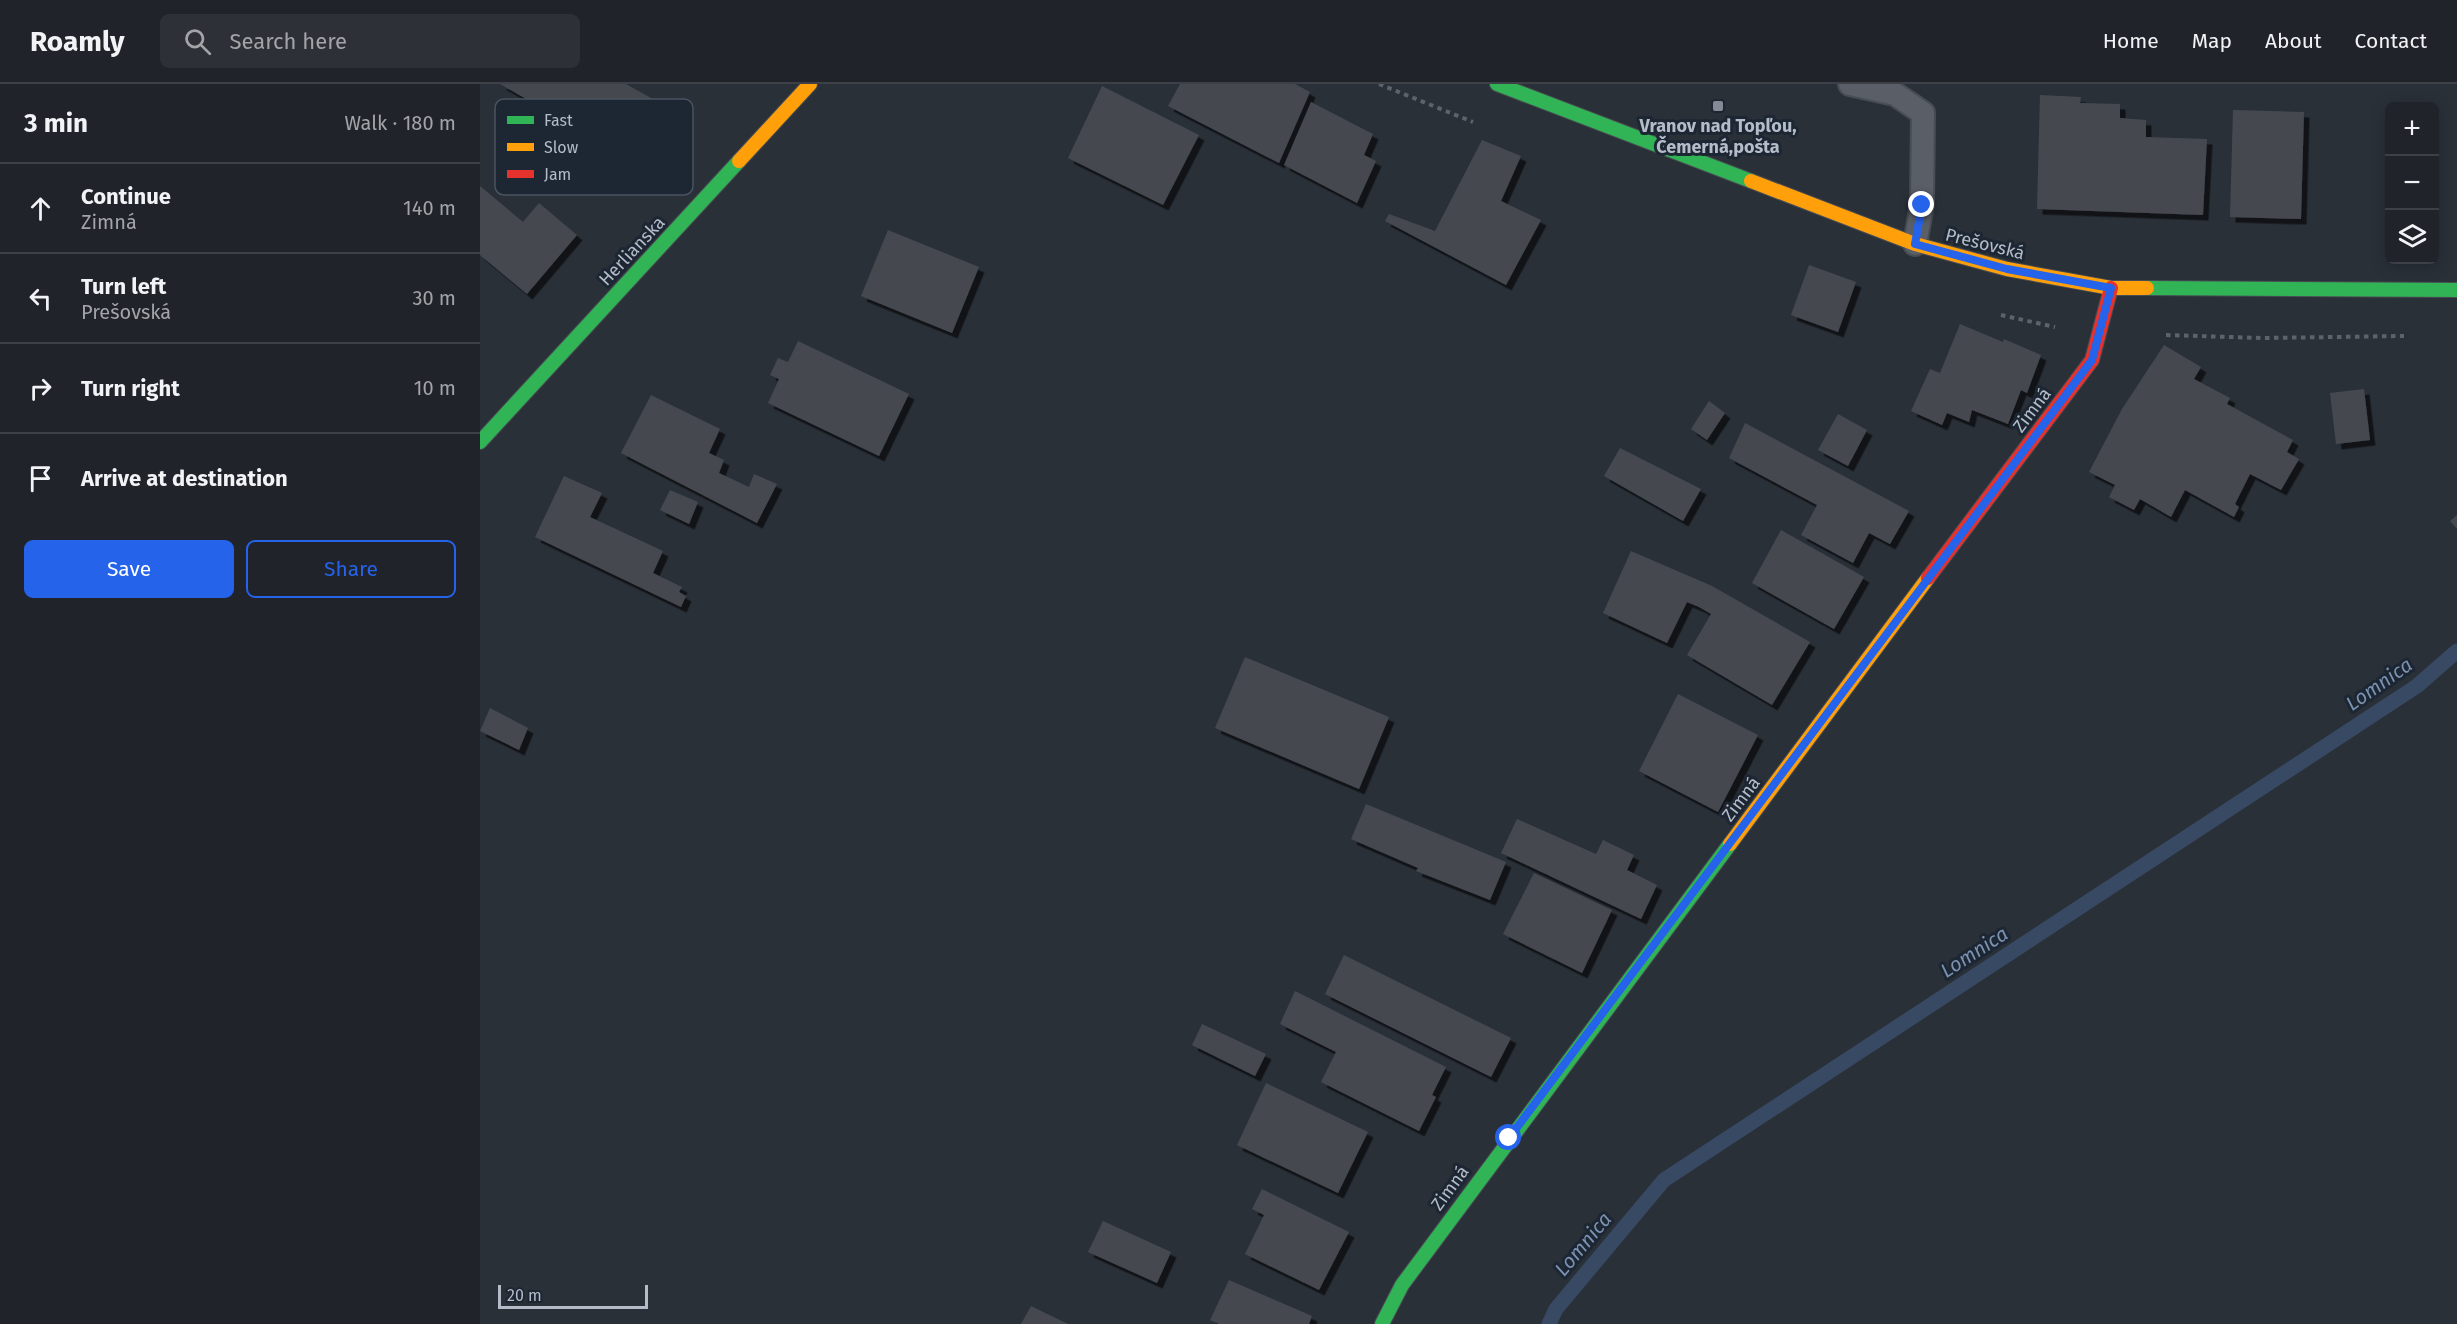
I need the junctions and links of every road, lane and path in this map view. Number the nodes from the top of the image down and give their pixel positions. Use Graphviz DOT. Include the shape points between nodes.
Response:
graph roads {
  1 [pos="810,84"];
  2 [pos="1497,84"];
  3 [pos="1850,84"];
  4 [pos="1915,244"];
  5 [pos="2111,288"];
  6 [pos="2457,290"];
  7 [pos="2163,334"];
  8 [pos="2407,336"];
  9 [pos="480,442"];
  10 [pos="1382,1324"];
  1 -- 9 [label="main road, Herlianska"];
  2 -- 4 [label="main road, Prešovská"];
  3 -- 4 [label="lane" via="1895,94 1923,113 1922,205"];
  4 -- 5 [label="main road, Prešovská" via="2007,269"];
  5 -- 6 [label="main road, Prešovská"];
  5 -- 10 [label="main road, Zimná" via="2092,360 1509,1138 1402,1285"];
  7 -- 8 [label="path" via="2262,338"];
}
